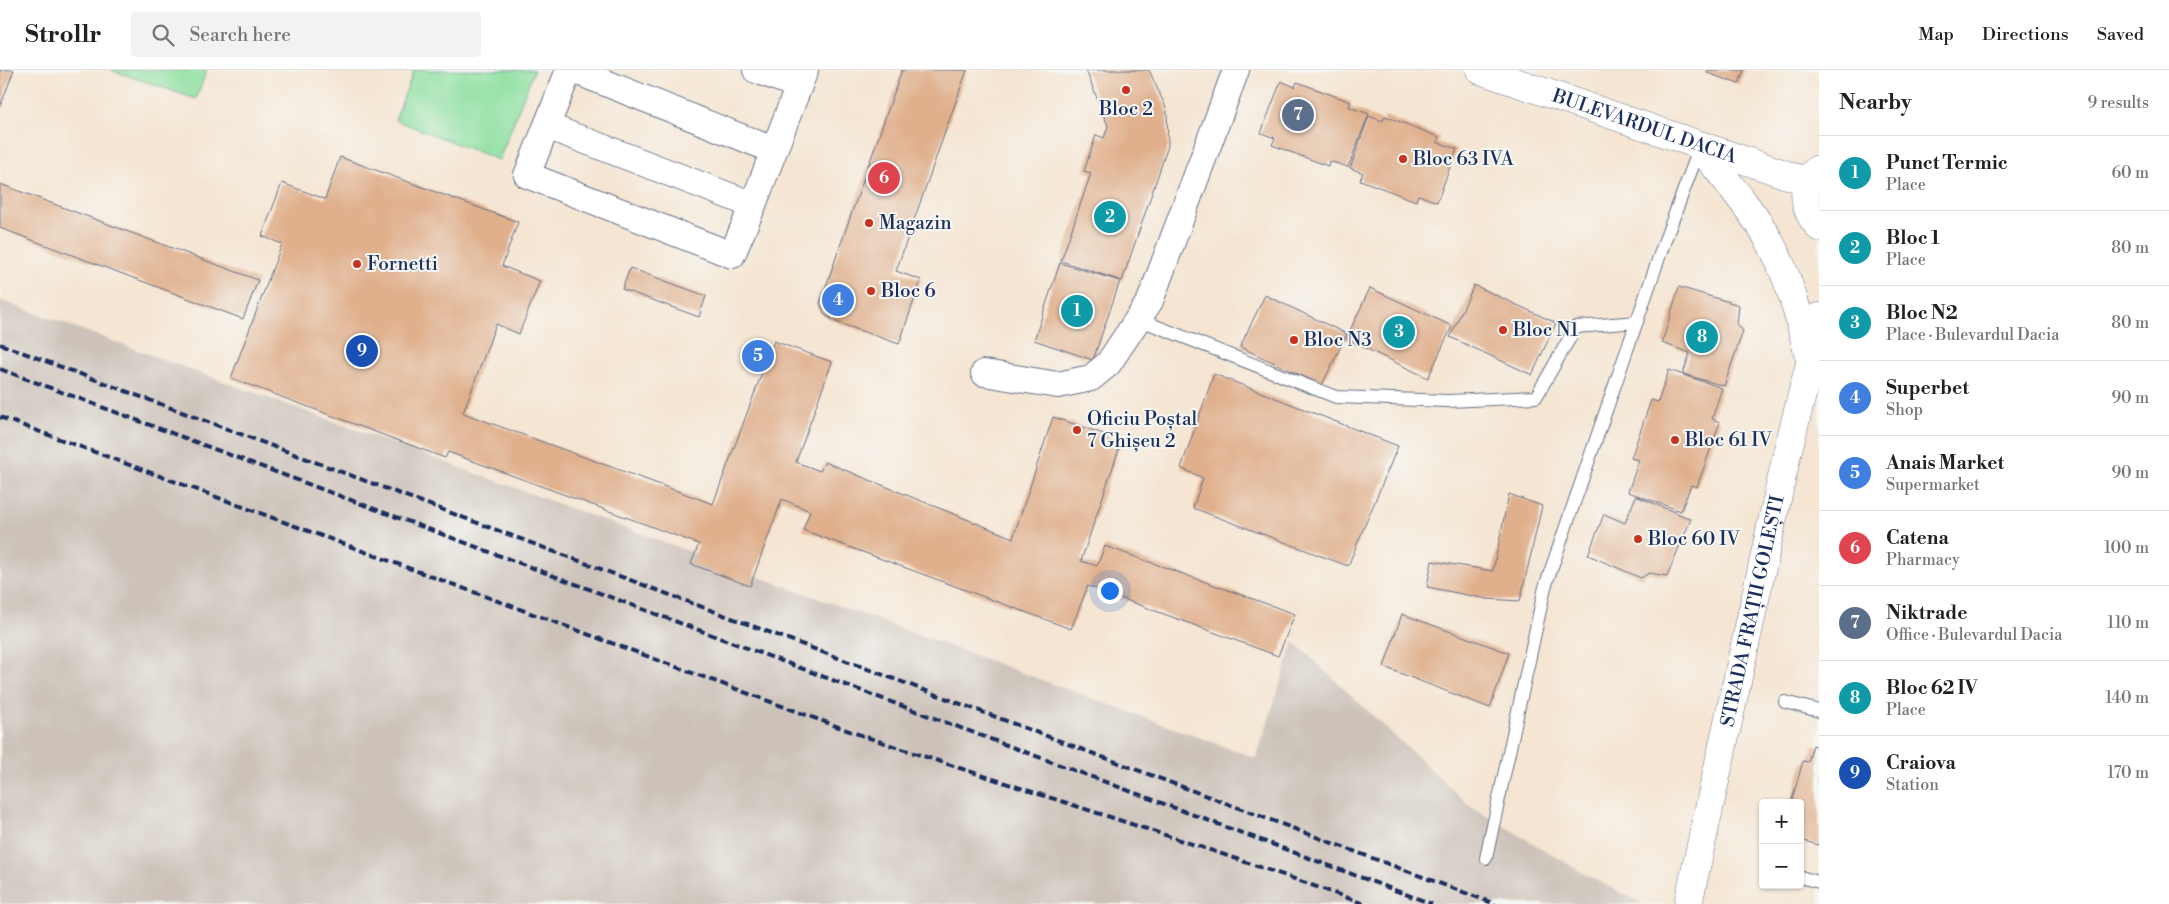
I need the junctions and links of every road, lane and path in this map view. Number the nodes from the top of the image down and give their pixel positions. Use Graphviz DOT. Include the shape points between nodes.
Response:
graph roads {
  1 [pos="569,70"];
  2 [pos="573,70"];
  3 [pos="756,70"];
  4 [pos="1236,70"];
  5 [pos="1480,70"];
  6 [pos="802,78"];
  7 [pos="547,126"];
  8 [pos="1700,146"];
  9 [pos="774,150"];
  10 [pos="1813,175"];
  11 [pos="753,205"];
  12 [pos="1819,227"];
  13 [pos="1819,317"];
  14 [pos="1138,319"];
  15 [pos="1637,322"];
  16 [pos="1814,355"];
  17 [pos="984,373"];
  18 [pos="1786,702"];
  19 [pos="1819,711"];
  20 [pos="1486,858"];
  21 [pos="1804,878"];
  22 [pos="1819,882"];
  23 [pos="1688,904"];
  1 -- 7 [label="street"];
  2 -- 9 [label="street"];
  3 -- 6 [label="street"];
  4 -- 14 [label="street" via="1150,301"];
  5 -- 8 [label="main road, BULEVARDUL DACIA"];
  6 -- 9 [label="street"];
  7 -- 11 [label="street"];
  7 -- 11 [label="street" via="528,175 732,255"];
  8 -- 10 [label="main road, BULEVARDUL DACIA"];
  8 -- 15 [label="lane"];
  8 -- 16 [label="main road" via="1768,240 1785,274"];
  9 -- 11 [label="street"];
  10 -- 12 [label="main road" via="1804,194 1805,206"];
  13 -- 16 [label="main road, STRADA FRAȚII GOLEȘTI"];
  14 -- 15 [label="lane" via="1336,397 1448,401 1536,397 1576,327"];
  14 -- 17 [label="street" via="1108,364 1091,378 1058,386"];
  15 -- 20 [label="lane" via="1545,587"];
  16 -- 23 [label="main road, STRADA FRAȚII GOLEȘTI" via="1787,454"];
  18 -- 19 [label="lane"];
  21 -- 22 [label="lane"];
}
